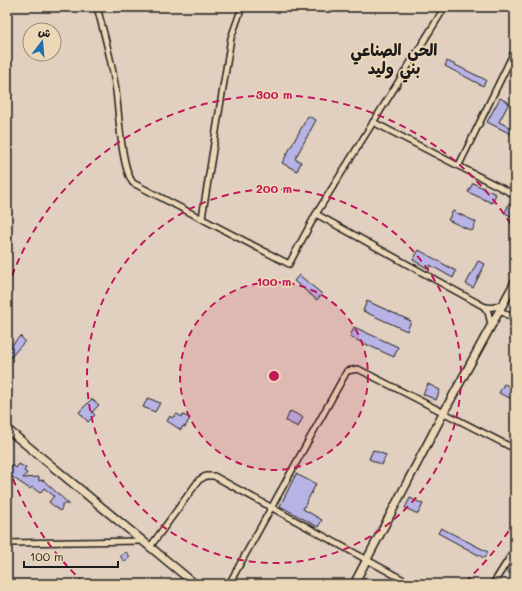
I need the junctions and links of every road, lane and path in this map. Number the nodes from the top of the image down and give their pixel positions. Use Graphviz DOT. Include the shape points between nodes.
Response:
graph roads {
  1 [pos="97,7"];
  2 [pos="242,7"];
  3 [pos="445,7"];
  4 [pos="515,50"];
  5 [pos="374,122"];
  6 [pos="459,165"];
  7 [pos="515,195"];
  8 [pos="316,214"];
  9 [pos="202,218"];
  10 [pos="515,282"];
  11 [pos="504,302"];
  12 [pos="483,306"];
  13 [pos="499,310"];
  14 [pos="515,319"];
  15 [pos="491,324"];
  16 [pos="444,412"];
  17 [pos="7,429"];
  18 [pos="515,449"];
  19 [pos="271,509"];
  20 [pos="143,541"];
  21 [pos="7,542"];
  22 [pos="150,547"];
  23 [pos="515,549"];
  24 [pos="367,559"];
  25 [pos="195,584"];
  26 [pos="229,584"];
  27 [pos="354,584"];
  28 [pos="411,584"];
  29 [pos="493,584"];
  1 -- 9 [label="street" via="115,84 130,178 134,183"];
  2 -- 9 [label="street" via="231,38"];
  3 -- 5 [label="street"];
  4 -- 6 [label="street"];
  5 -- 6 [label="street"];
  5 -- 8 [label="street"];
  6 -- 7 [label="street"];
  8 -- 9 [label="street" via="289,264"];
  8 -- 12 [label="street"];
  10 -- 11 [label="street"];
  11 -- 12 [label="street" via="495,308"];
  11 -- 13 [label="street"];
  12 -- 15 [label="street" via="488,312"];
  13 -- 14 [label="street"];
  13 -- 15 [label="street"];
  15 -- 16 [label="street"];
  16 -- 18 [label="street"];
  16 -- 19 [label="street" via="358,369 347,371"];
  16 -- 24 [label="street"];
  17 -- 20 [label="street"];
  19 -- 22 [label="street" via="214,476 206,476 199,480"];
  19 -- 24 [label="street"];
  19 -- 26 [label="street"];
  20 -- 21 [label="street"];
  20 -- 22 [label="street"];
  22 -- 25 [label="street"];
  23 -- 29 [label="street"];
  24 -- 27 [label="street"];
  24 -- 28 [label="street"];
}
